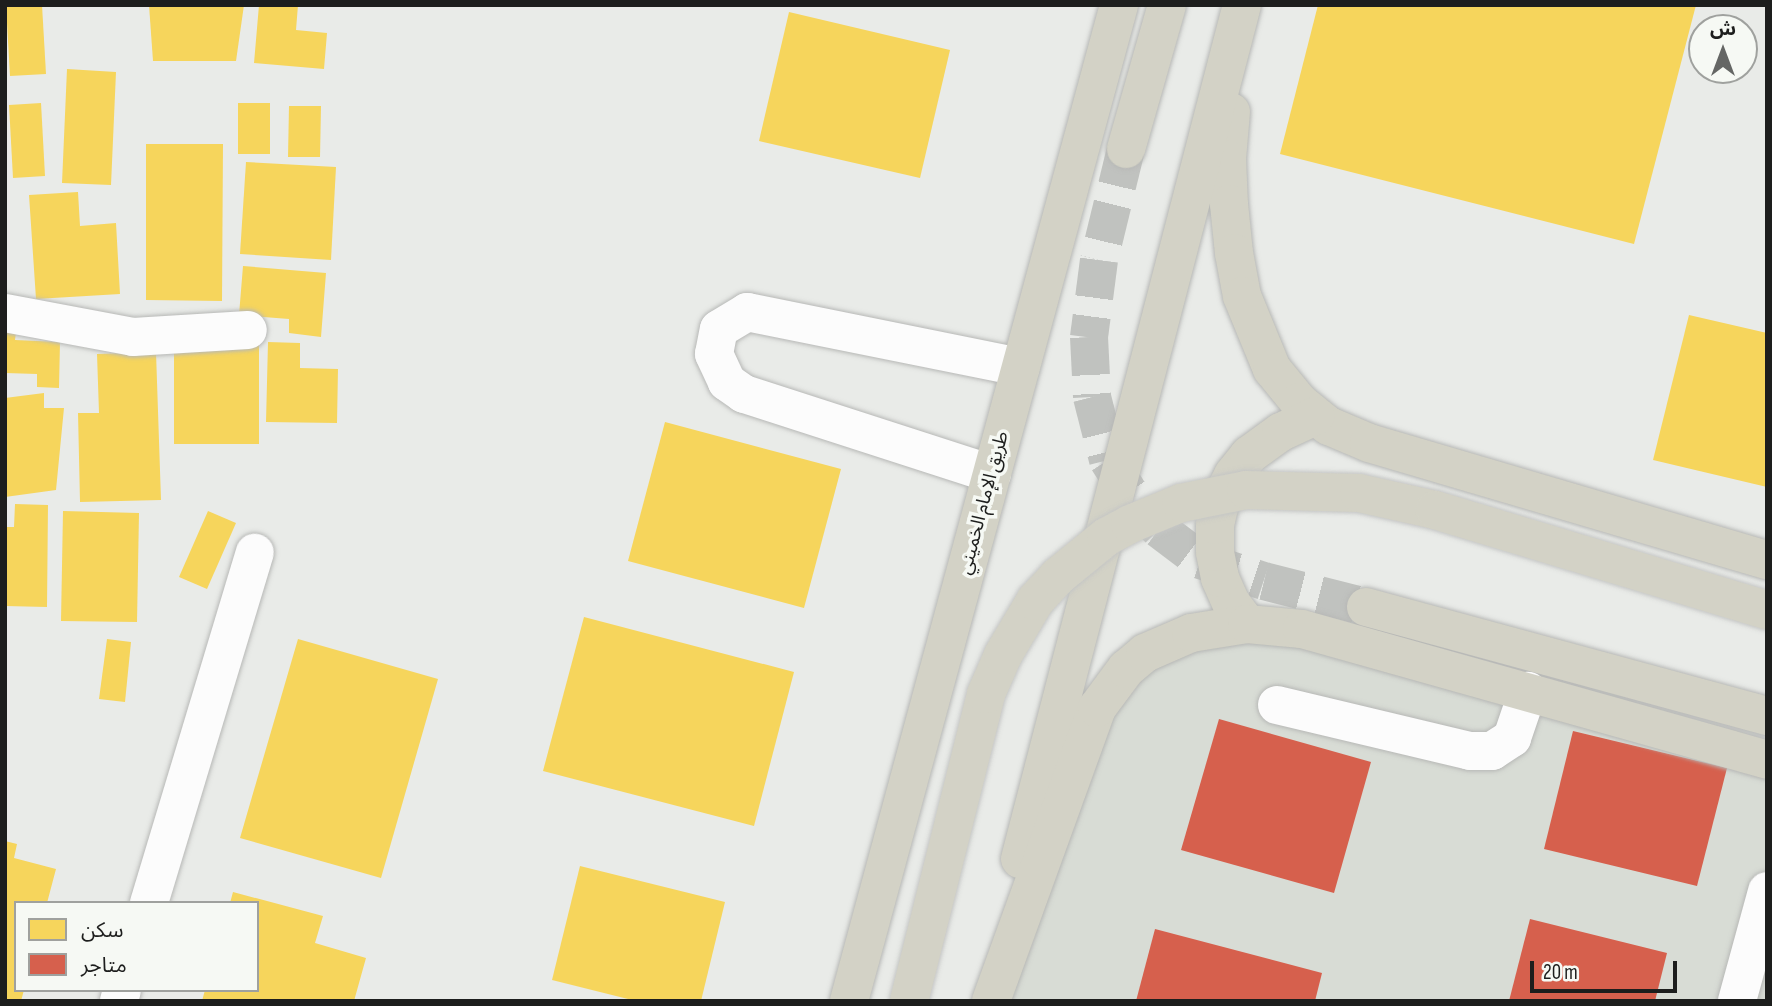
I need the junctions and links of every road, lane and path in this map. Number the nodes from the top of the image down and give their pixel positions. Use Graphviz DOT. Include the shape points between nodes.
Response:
graph roads {
  1 [pos="1119,5"];
  2 [pos="1167,5"];
  3 [pos="1243,5"];
  4 [pos="1126,149"];
  5 [pos="5,313"];
  6 [pos="248,330"];
  7 [pos="1021,367"];
  8 [pos="1316,416"];
  9 [pos="992,474"];
  10 [pos="255,553"];
  11 [pos="1767,560"];
  12 [pos="1366,607"];
  13 [pos="1767,610"];
  14 [pos="1247,624"];
  15 [pos="1528,691"];
  16 [pos="1277,705"];
  17 [pos="1767,716"];
  18 [pos="1767,760"];
  19 [pos="1767,891"];
  20 [pos="150,901"];
  21 [pos="1748,996"];
  22 [pos="849,1001"];
  23 [pos="909,1001"];
  24 [pos="989,1001"];
  1 -- 7 [label="highway, طريق الإمام الخميني"];
  2 -- 4 [label="highway"];
  3 -- 8 [label="highway" via="1227,159 1234,253 1242,296 1272,369"];
  3 -- 24 [label="highway" via="1035,790"];
  5 -- 6 [label="street" via="133,337"];
  7 -- 9 [label="highway, طريق الإمام الخميني"];
  7 -- 9 [label="street" via="747,312 719,329 715,354 727,382 744,394"];
  8 -- 11 [label="highway" via="1369,443"];
  8 -- 14 [label="highway" via="1281,432 1249,455 1221,499 1214,552 1231,603"];
  9 -- 22 [label="highway, طريق الإمام الخميني"];
  10 -- 20 [label="street"];
  12 -- 17 [label="highway"];
  13 -- 23 [label="highway, bridge" via="1434,510 1359,493 1280,489 1222,493 1181,503 1130,524 1105,537 1057,578 1035,601 1003,655 986,694"];
  14 -- 15 [label="highway" via="1345,639"];
  14 -- 24 [label="highway" via="1170,640 1135,661 1110,688 1086,733"];
  15 -- 16 [label="street" via="1512,738 1492,751 1470,751"];
  15 -- 18 [label="highway"];
  19 -- 21 [label="street"];
}
